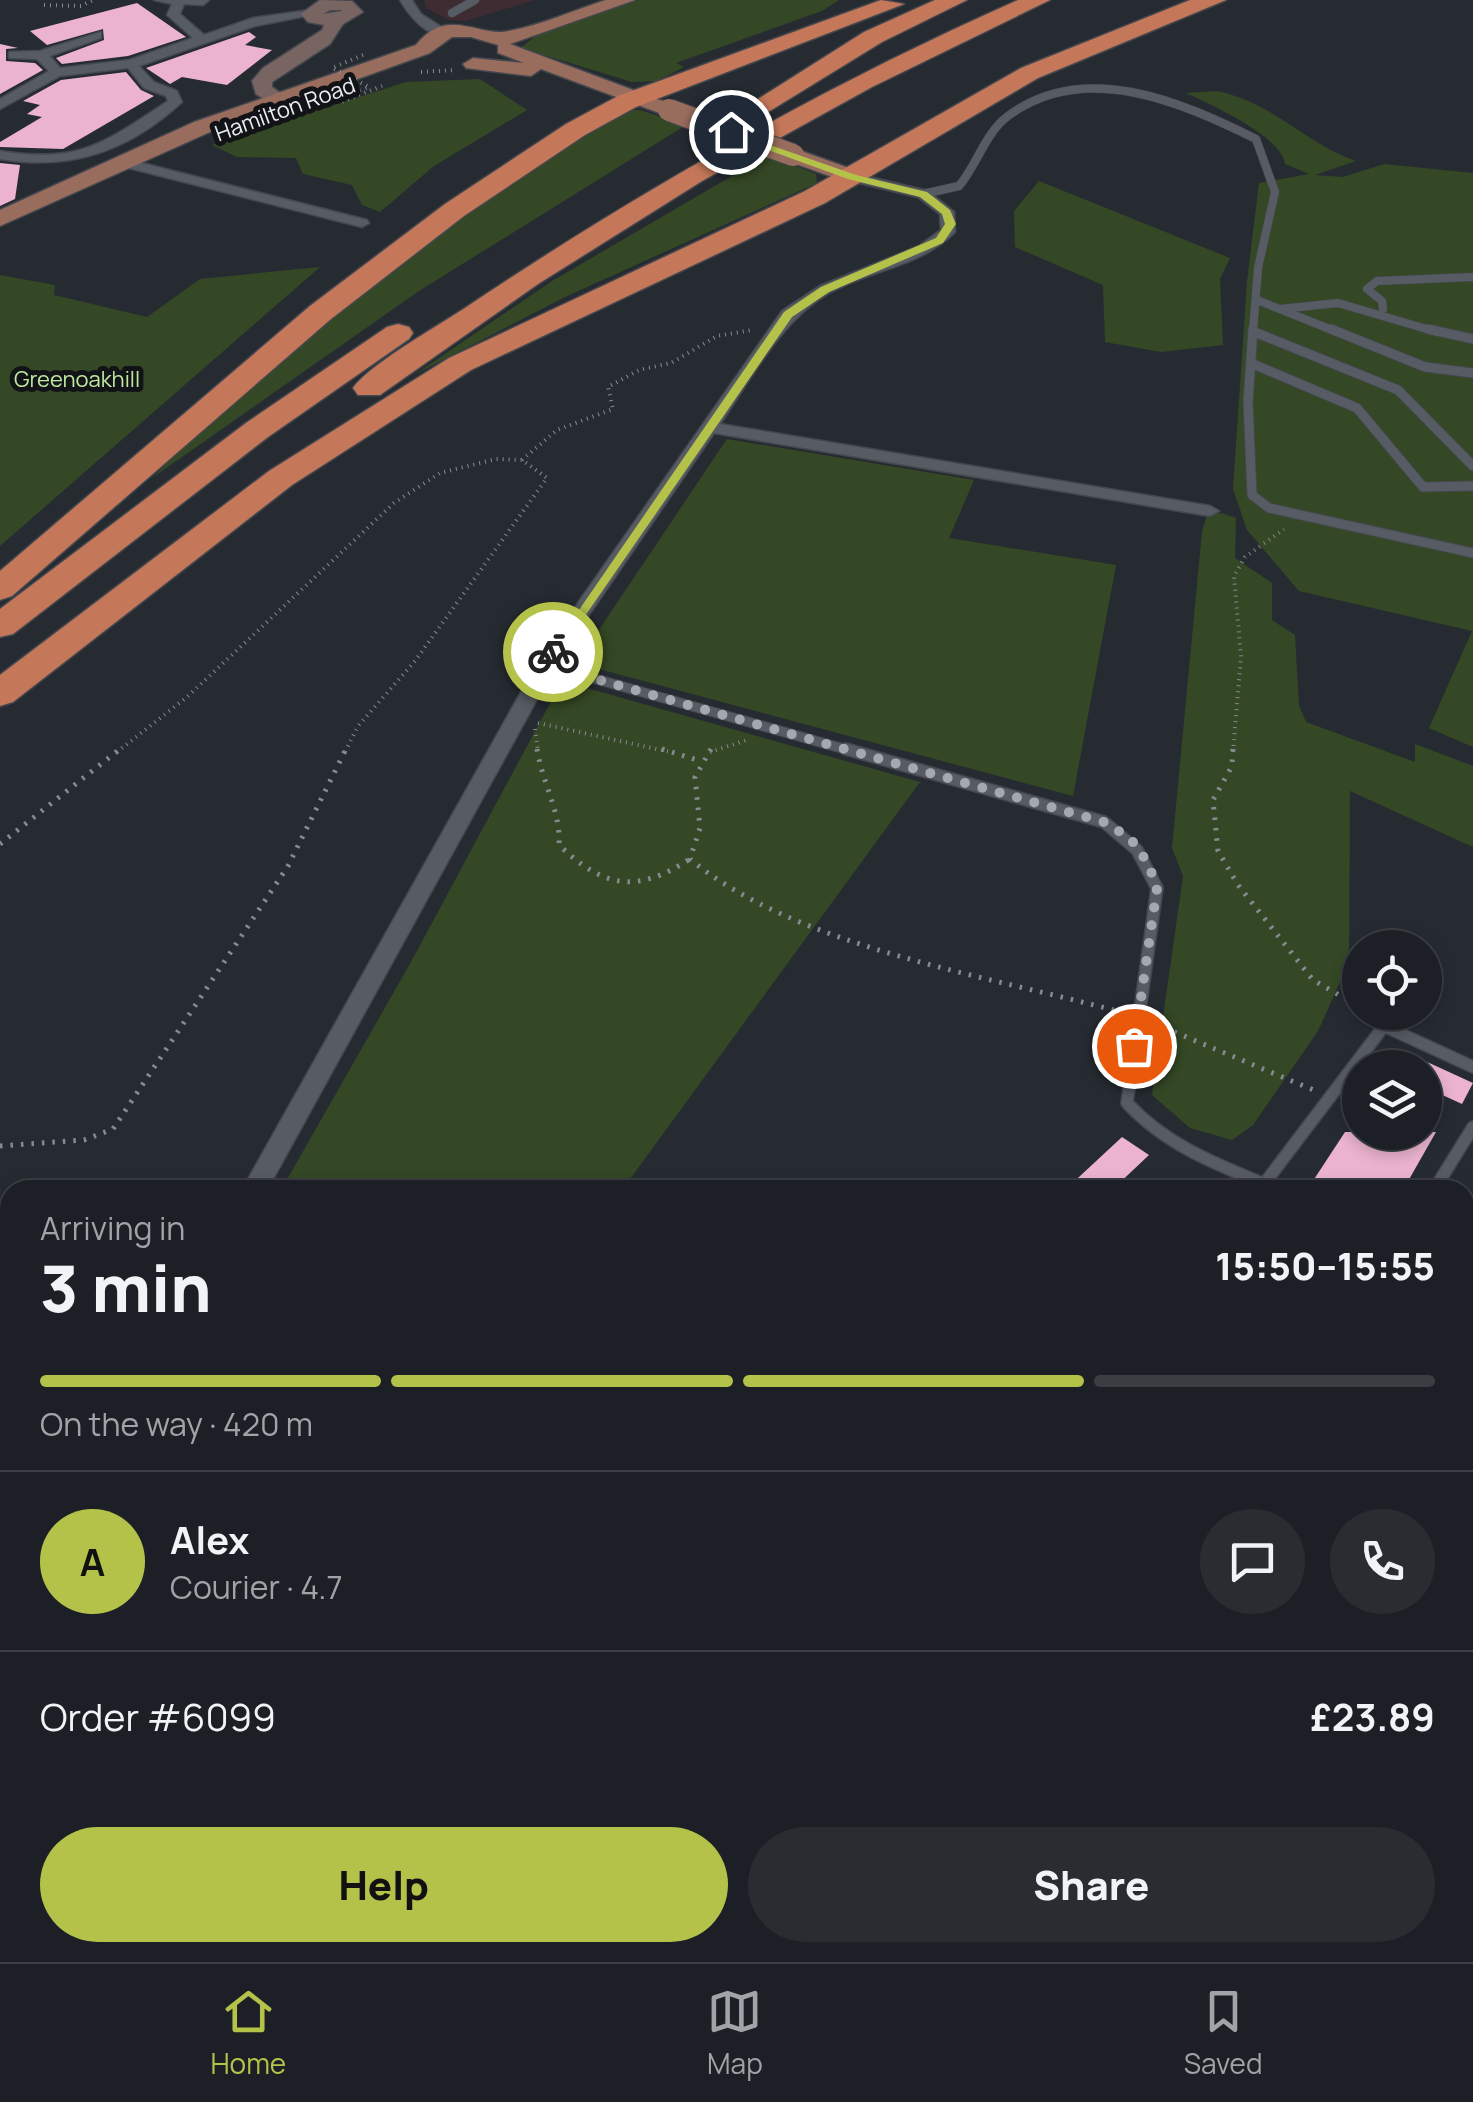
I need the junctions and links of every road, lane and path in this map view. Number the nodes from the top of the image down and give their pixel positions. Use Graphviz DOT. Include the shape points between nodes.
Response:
graph roads {
  1 [pos="93,0"];
  2 [pos="160,0"];
  3 [pos="406,0"];
  4 [pos="475,0"];
  5 [pos="577,0"];
  6 [pos="625,0"];
  7 [pos="902,0"];
  8 [pos="955,0"];
  9 [pos="992,0"];
  10 [pos="1038,0"];
  11 [pos="1214,0"];
  12 [pos="203,1"];
  13 [pos="178,4"];
  14 [pos="44,5"];
  15 [pos="323,10"];
  16 [pos="452,12"];
  17 [pos="476,31"];
  18 [pos="96,34"];
  19 [pos="443,34"];
  20 [pos="200,38"];
  21 [pos="504,44"];
  22 [pos="14,55"];
  23 [pos="41,55"];
  24 [pos="363,55"];
  25 [pos="446,61"];
  26 [pos="131,64"];
  27 [pos="57,72"];
  28 [pos="586,80"];
  29 [pos="382,86"];
  30 [pos="629,96"];
  31 [pos="284,103"];
  32 [pos="0,105"];
  33 [pos="0,117"];
  34 [pos="0,155"];
  35 [pos="126,163"];
  36 [pos="852,177"];
  37 [pos="923,194"];
  38 [pos="585,213"];
  39 [pos="0,218"];
  40 [pos="362,222"];
  41 [pos="1473,277"];
  42 [pos="1256,300"];
  43 [pos="1280,309"];
  44 [pos="1383,309"];
  45 [pos="780,325"];
  46 [pos="1257,333"];
  47 [pos="1473,339"];
  48 [pos="1253,364"];
  49 [pos="1473,373"];
  50 [pos="411,393"];
  51 [pos="710,426"];
  52 [pos="522,460"];
  53 [pos="1473,466"];
  54 [pos="1473,486"];
  55 [pos="1210,511"];
  56 [pos="1288,512"];
  57 [pos="1473,553"];
  58 [pos="0,589"];
  59 [pos="0,626"];
  60 [pos="546,665"];
  61 [pos="0,676"];
  62 [pos="0,694"];
  63 [pos="0,714"];
  64 [pos="772,729"];
  65 [pos="700,762"];
  66 [pos="0,844"];
  67 [pos="690,859"];
  68 [pos="1342,997"];
  69 [pos="1138,1017"];
  70 [pos="1473,1067"];
  71 [pos="1328,1096"];
  72 [pos="1473,1127"];
  73 [pos="0,1146"];
  74 [pos="260,1180"];
  75 [pos="1247,1180"];
  76 [pos="1267,1180"];
  77 [pos="1440,1180"];
  1 -- 14 [label="path"];
  2 -- 13 [label="street"];
  3 -- 19 [label="street" via="416,16"];
  4 -- 16 [label="lane"];
  5 -- 17 [label="main road"];
  6 -- 21 [label="main road"];
  7 -- 30 [label="highway" via="666,90"];
  8 -- 38 [label="highway" via="873,37"];
  9 -- 38 [label="highway" via="801,91"];
  10 -- 61 [label="highway" via="758,140 500,298 275,455"];
  11 -- 36 [label="highway" via="1070,54"];
  12 -- 13 [label="street"];
  13 -- 20 [label="street" via="174,15"];
  15 -- 20 [label="street"];
  15 -- 31 [label="street" via="323,40 266,75 263,90"];
  17 -- 19 [label="main road"];
  17 -- 21 [label="main road"];
  18 -- 23 [label="street"];
  19 -- 25 [label="main road"];
  20 -- 26 [label="street"];
  21 -- 25 [label="main road" via="495,58"];
  21 -- 28 [label="main road"];
  22 -- 23 [label="street"];
  23 -- 27 [label="street"];
  24 -- 29 [label="path, bridge" via="332,68 370,87 335,100"];
  25 -- 28 [label="main road"];
  25 -- 31 [label="main road, Hamilton Road"];
  26 -- 27 [label="street"];
  26 -- 34 [label="street" via="174,102 88,155 50,164"];
  27 -- 32 [label="street"];
  28 -- 30 [label="main road"];
  30 -- 36 [label="main road, bridge"];
  30 -- 58 [label="highway" via="347,288"];
  31 -- 35 [label="main road, Hamilton Road"];
  32 -- 33 [label="street"];
  35 -- 39 [label="main road, Hamilton Road"];
  35 -- 40 [label="street"];
  36 -- 37 [label="street"];
  36 -- 50 [label="highway" via="504,340"];
  37 -- 42 [label="lane" via="959,186 1005,118 1033,101 1071,90 1124,88 1166,100 1256,139 1264,153 1274,192"];
  37 -- 45 [label="street" via="950,218 940,240 825,290"];
  38 -- 59 [label="highway" via="334,375"];
  41 -- 44 [label="lane" via="1378,281 1367,289"];
  42 -- 43 [label="lane"];
  42 -- 46 [label="lane"];
  43 -- 44 [label="lane" via="1331,300"];
  43 -- 49 [label="lane" via="1425,367"];
  44 -- 47 [label="lane" via="1450,337"];
  45 -- 51 [label="street"];
  45 -- 52 [label="path" via="717,336 671,364 639,370 608,388 613,409 556,430"];
  46 -- 48 [label="lane"];
  46 -- 53 [label="lane" via="1398,390"];
  48 -- 54 [label="lane" via="1357,408 1423,487"];
  48 -- 56 [label="lane" via="1252,495"];
  50 -- 62 [label="highway" via="332,440"];
  50 -- 63 [label="highway" via="232,526"];
  51 -- 55 [label="street"];
  51 -- 60 [label="street"];
  52 -- 66 [label="path" via="496,459 440,474 394,503 187,697"];
  52 -- 73 [label="path" via="548,478 415,661 358,726 288,866 112,1129 84,1140"];
  56 -- 57 [label="lane"];
  56 -- 68 [label="path" via="1285,528 1246,557 1234,576 1241,657 1232,766 1213,800 1218,850 1313,980"];
  60 -- 64 [label="lane"];
  60 -- 74 [label="street"];
  64 -- 65 [label="path" via="712,748"];
  64 -- 69 [label="lane" via="1104,822 1130,838 1157,888"];
  65 -- 67 [label="path" via="694,777 704,813"];
  65 -- 67 [label="path" via="656,746 534,722 559,845 586,871 608,884 667,874"];
  67 -- 69 [label="path" via="705,878 775,910 925,960"];
  69 -- 71 [label="path"];
  69 -- 75 [label="lane" via="1127,1103 1146,1127"];
  70 -- 71 [label="lane" via="1384,1026"];
  71 -- 76 [label="lane"];
  72 -- 77 [label="lane"];
}
